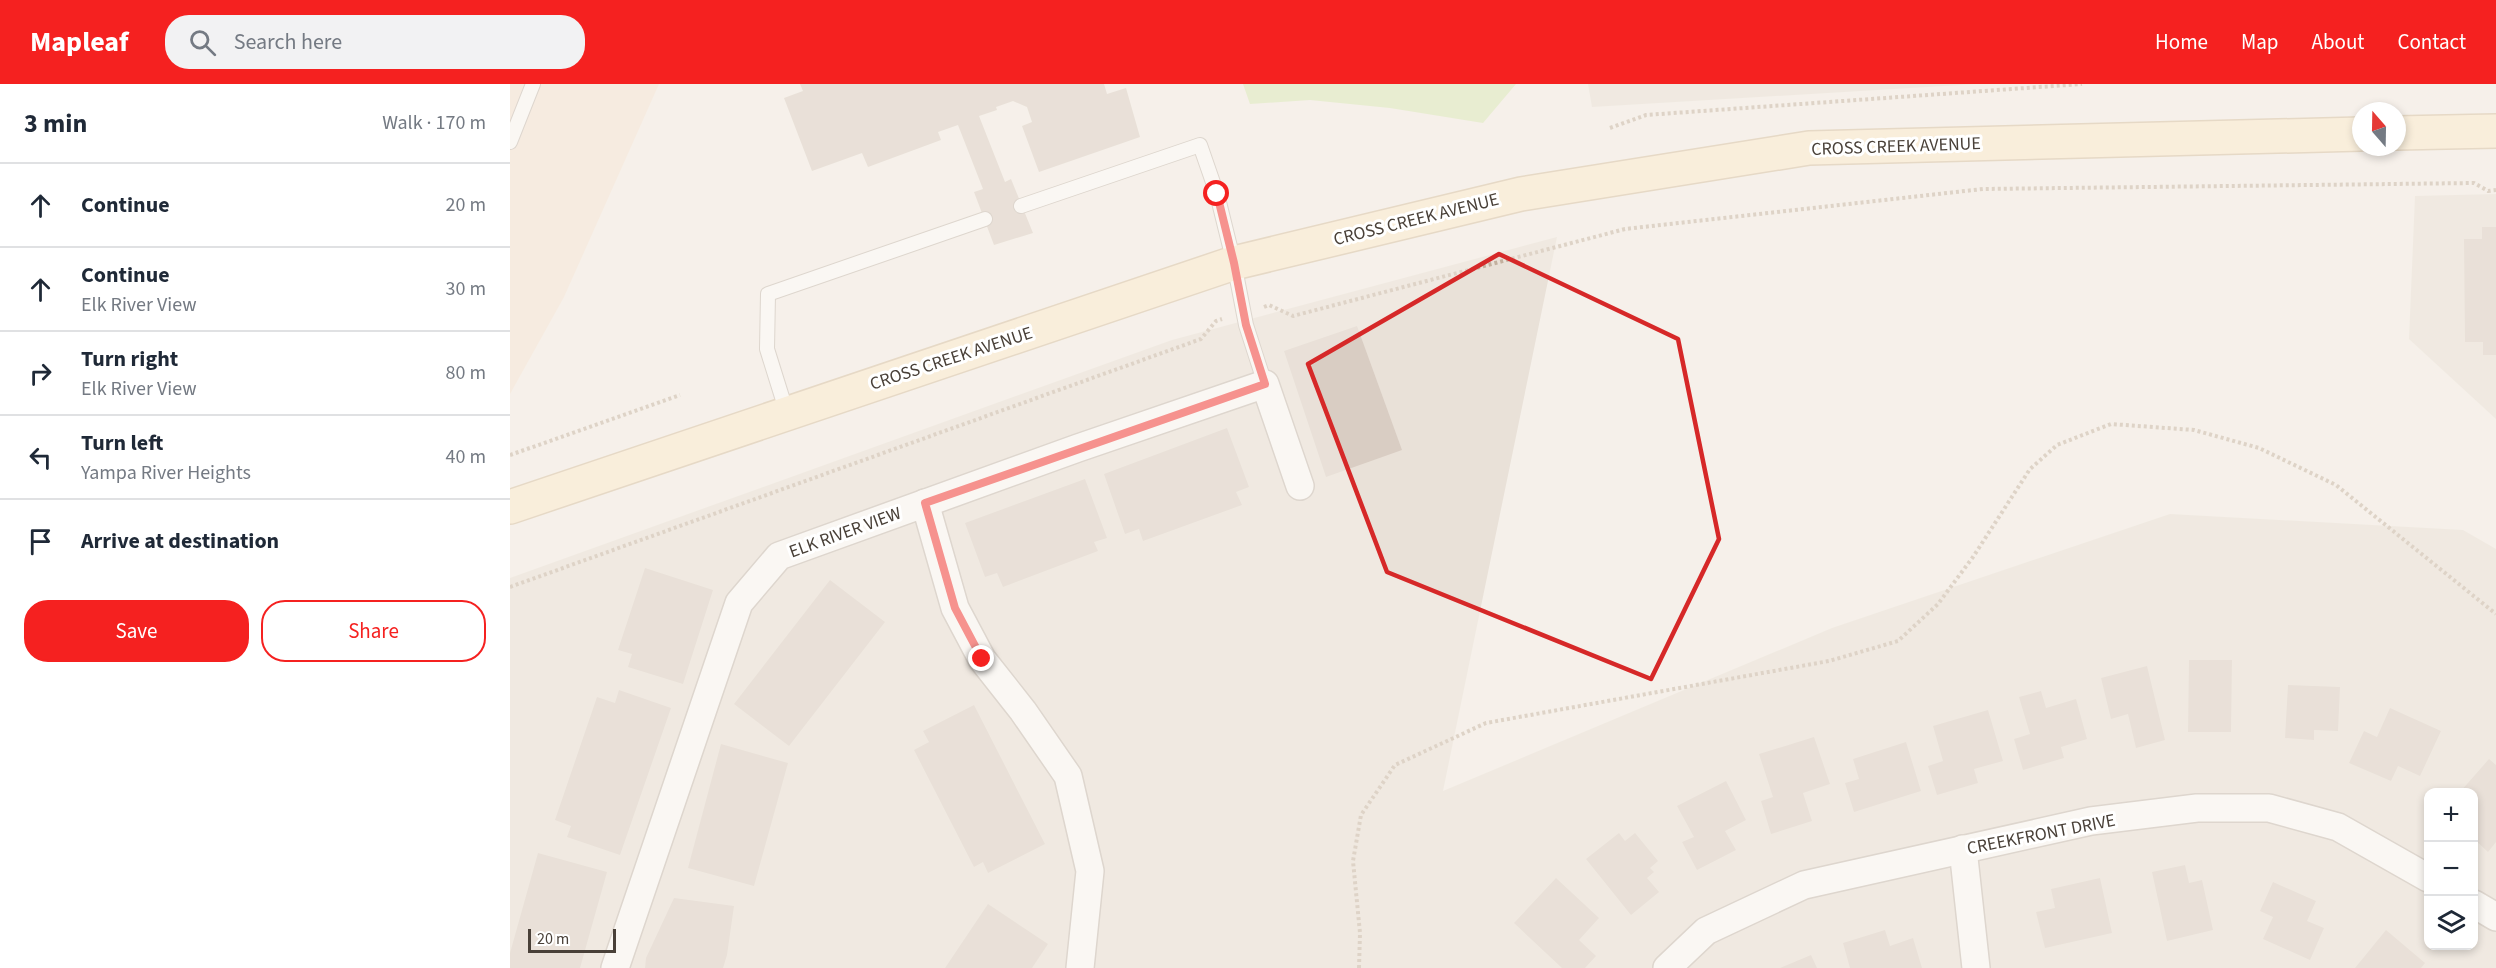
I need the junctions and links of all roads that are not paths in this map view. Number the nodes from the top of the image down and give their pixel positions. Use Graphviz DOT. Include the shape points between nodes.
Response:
graph roads {
  1 [pos="533,84"];
  2 [pos="2496,130"];
  3 [pos="2406,133"];
  4 [pos="2352,134"];
  5 [pos="510,141"];
  6 [pos="1021,206"];
  7 [pos="985,219"];
  8 [pos="1234,263"];
  9 [pos="1265,384"];
  10 [pos="787,413"];
  11 [pos="1300,486"];
  12 [pos="925,503"];
  13 [pos="510,507"];
  14 [pos="1964,849"];
  15 [pos="2424,876"];
  16 [pos="2478,906"];
  17 [pos="2496,917"];
  18 [pos="615,968"];
  19 [pos="1080,968"];
  20 [pos="1667,968"];
  21 [pos="1976,968"];
  1 -- 5 [label="lane"];
  2 -- 3 [label="street"];
  4 -- 8 [label="street, CROSS CREEK AVENUE" via="1809,148 1521,194"];
  6 -- 8 [label="lane" via="1200,145"];
  7 -- 10 [label="lane" via="768,294 767,349"];
  8 -- 9 [label="lane"];
  8 -- 10 [label="street, CROSS CREEK AVENUE"];
  9 -- 11 [label="street"];
  9 -- 12 [label="street, ELK RIVER VIEW"];
  10 -- 13 [label="street, CROSS CREEK AVENUE"];
  12 -- 18 [label="street, ELK RIVER VIEW" via="779,556 739,603"];
  12 -- 19 [label="street" via="955,608 982,659 1068,776 1090,871"];
  14 -- 15 [label="street, CREEKFRONT DRIVE" via="2091,821 2197,808 2269,808 2338,827"];
  14 -- 20 [label="street, CREEKFRONT DRIVE" via="1804,885 1706,931"];
  14 -- 21 [label="street"];
  16 -- 17 [label="street"];
}
